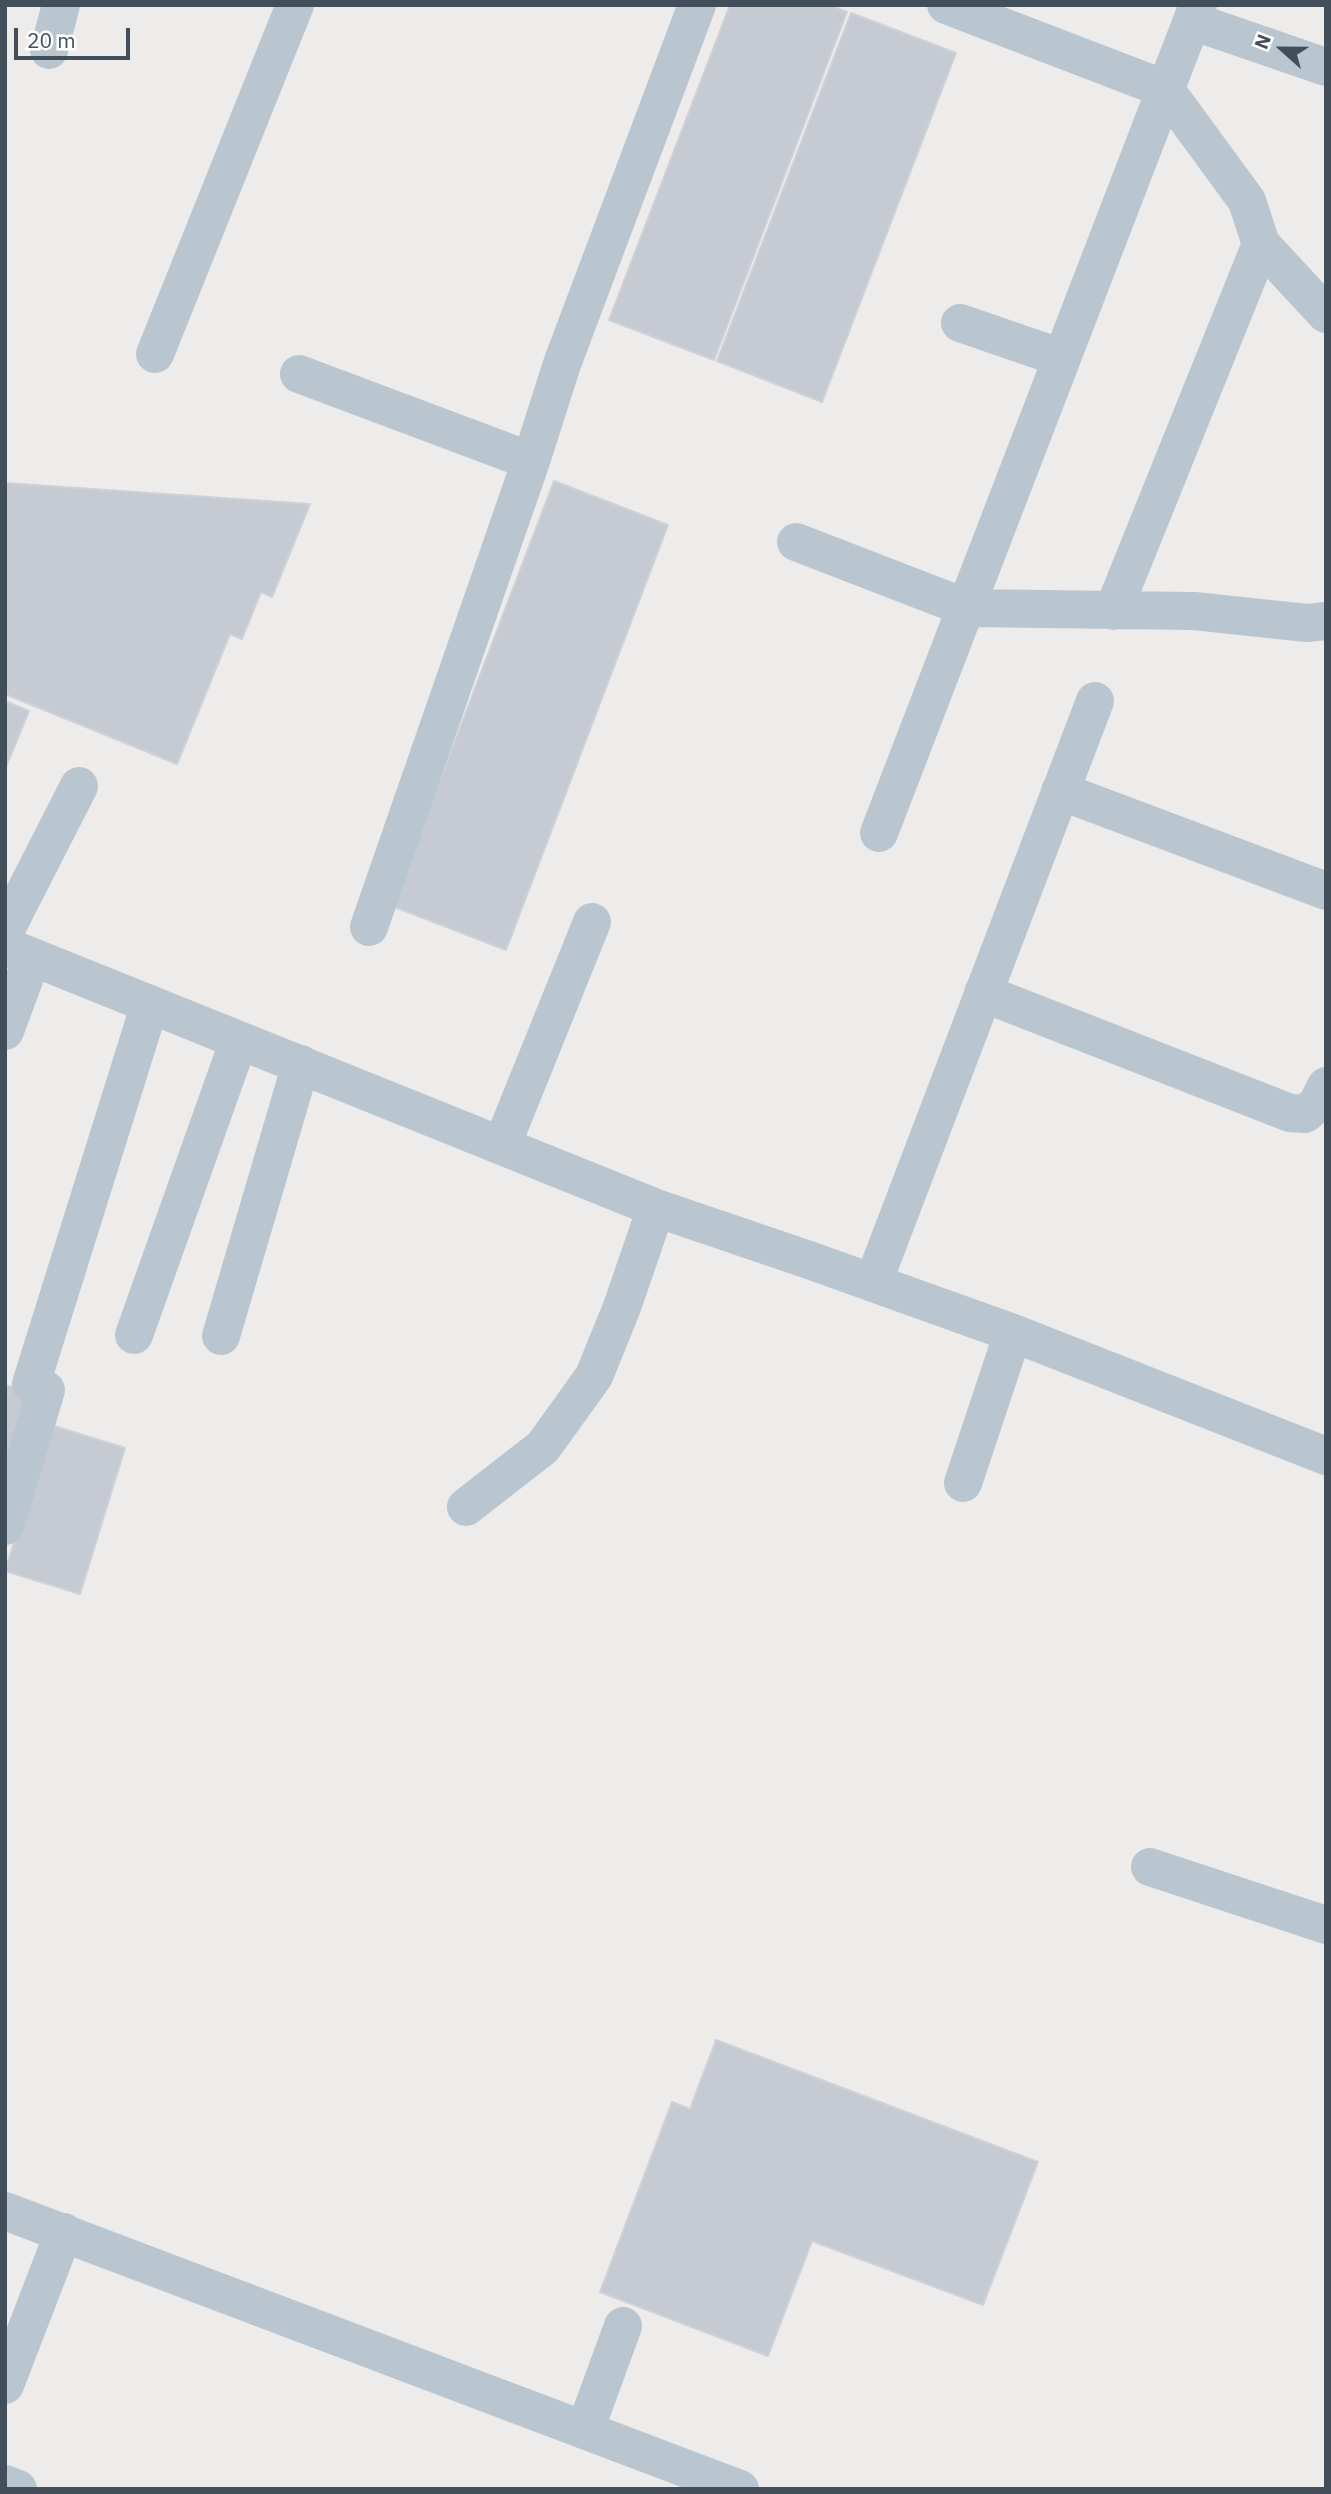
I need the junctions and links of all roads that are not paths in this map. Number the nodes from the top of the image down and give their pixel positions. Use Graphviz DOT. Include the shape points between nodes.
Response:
graph roads {
  1 [pos="61,5"];
  2 [pos="295,5"];
  3 [pos="697,5"];
  4 [pos="946,5"];
  5 [pos="1195,13"];
  6 [pos="49,50"];
  7 [pos="1326,67"];
  8 [pos="1165,89"];
  9 [pos="1261,244"];
  10 [pos="1326,314"];
  11 [pos="960,323"];
  12 [pos="155,354"];
  13 [pos="1062,358"];
  14 [pos="299,374"];
  15 [pos="531,461"];
  16 [pos="796,542"];
  17 [pos="967,608"];
  18 [pos="1113,611"];
  19 [pos="1326,621"];
  20 [pos="1095,701"];
  21 [pos="79,786"];
  22 [pos="1060,791"];
  23 [pos="879,833"];
  24 [pos="1326,891"];
  25 [pos="592,922"];
  26 [pos="369,927"];
  27 [pos="5,931"];
  28 [pos="19,952"];
  29 [pos="983,993"];
  30 [pos="150,1004"];
  31 [pos="5,1031"];
  32 [pos="239,1040"];
  33 [pos="301,1064"];
  34 [pos="1326,1086"];
  35 [pos="502,1145"];
  36 [pos="656,1208"];
  37 [pos="873,1283"];
  38 [pos="1013,1333"];
  39 [pos="134,1335"];
  40 [pos="221,1336"];
  41 [pos="38,1387"];
  42 [pos="1326,1457"];
  43 [pos="964,1483"];
  44 [pos="466,1507"];
  45 [pos="5,1526"];
  46 [pos="1150,1867"];
  47 [pos="1326,1925"];
  48 [pos="5,2210"];
  49 [pos="64,2232"];
  50 [pos="624,2326"];
  51 [pos="5,2385"];
  52 [pos="585,2430"];
  53 [pos="5,2484"];
  54 [pos="18,2489"];
  55 [pos="740,2489"];
  1 -- 6 [label="street"];
  2 -- 12 [label="street"];
  3 -- 15 [label="street" via="562,364"];
  4 -- 8 [label="street"];
  5 -- 7 [label="street"];
  5 -- 8 [label="street"];
  8 -- 9 [label="street" via="1247,201"];
  8 -- 13 [label="street"];
  9 -- 10 [label="street"];
  9 -- 18 [label="street"];
  11 -- 13 [label="street"];
  13 -- 17 [label="street"];
  14 -- 15 [label="street"];
  15 -- 26 [label="street"];
  16 -- 17 [label="street"];
  17 -- 18 [label="street"];
  17 -- 23 [label="street"];
  18 -- 19 [label="street" via="1194,611"];
  20 -- 22 [label="street"];
  21 -- 27 [label="street"];
  22 -- 24 [label="street"];
  22 -- 29 [label="street"];
  25 -- 35 [label="street"];
  28 -- 30 [label="street"];
  28 -- 31 [label="street"];
  29 -- 34 [label="street" via="1290,1113 1305,1114 1317,1104"];
  29 -- 37 [label="street"];
  30 -- 32 [label="street"];
  30 -- 41 [label="street"];
  32 -- 33 [label="street"];
  32 -- 39 [label="street"];
  33 -- 35 [label="street"];
  33 -- 40 [label="street"];
  35 -- 36 [label="street"];
  36 -- 37 [label="street"];
  36 -- 44 [label="street" via="594,1376 543,1447"];
  37 -- 38 [label="street"];
  38 -- 42 [label="street"];
  38 -- 43 [label="street"];
  41 -- 45 [label="street"];
  46 -- 47 [label="street"];
  48 -- 49 [label="street"];
  49 -- 51 [label="street"];
  49 -- 52 [label="street"];
  50 -- 52 [label="street"];
  52 -- 55 [label="street"];
  53 -- 54 [label="street"];
}
